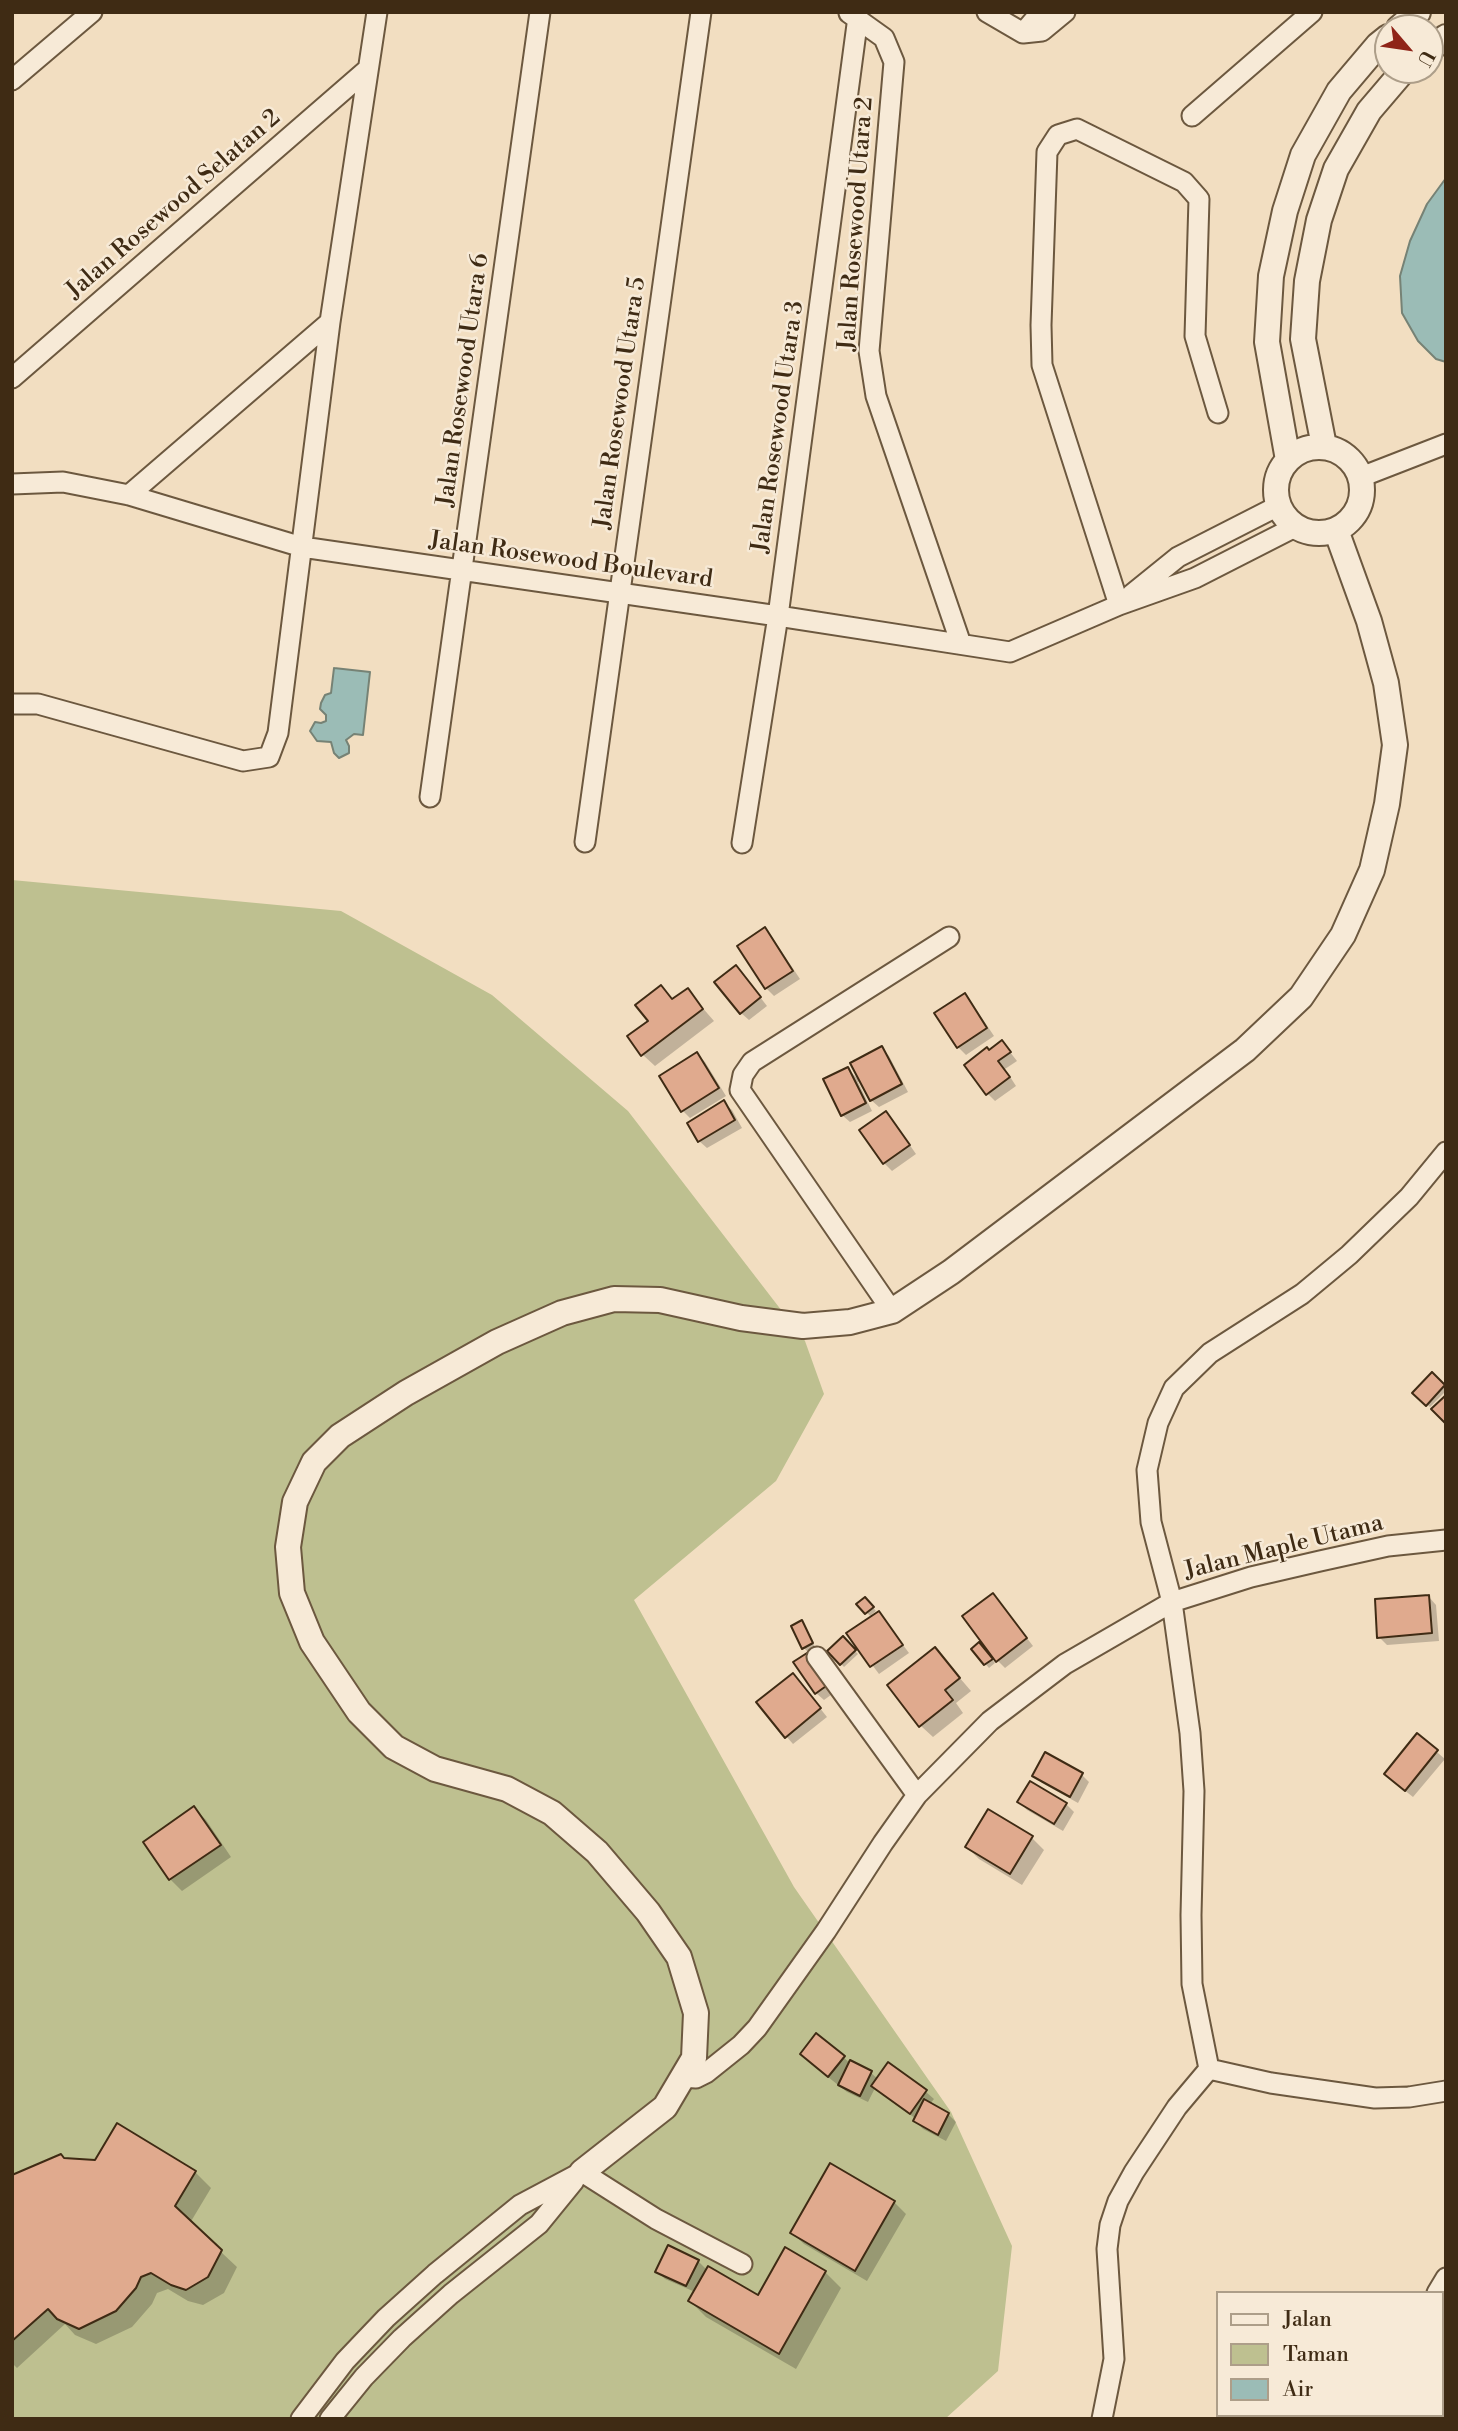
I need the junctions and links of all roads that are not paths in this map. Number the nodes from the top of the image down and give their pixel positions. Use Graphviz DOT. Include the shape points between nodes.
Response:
graph roads {
  1 [pos="92,12"];
  2 [pos="377,12"];
  3 [pos="540,12"];
  4 [pos="701,12"];
  5 [pos="987,12"];
  6 [pos="1041,12"];
  7 [pos="1065,12"];
  8 [pos="1312,12"];
  9 [pos="853,15"];
  10 [pos="1023,33"];
  11 [pos="1374,50"];
  12 [pos="368,69"];
  13 [pos="12,80"];
  14 [pos="1392,84"];
  15 [pos="1192,116"];
  16 [pos="330,322"];
  17 [pos="12,378"];
  18 [pos="1218,413"];
  19 [pos="1446,444"];
  20 [pos="1324,446"];
  21 [pos="1287,460"];
  22 [pos="1361,477"];
  23 [pos="12,484"];
  24 [pos="129,495"];
  25 [pos="1278,506"];
  26 [pos="1295,527"];
  27 [pos="1336,530"];
  28 [pos="302,547"];
  29 [pos="462,570"];
  30 [pos="620,592"];
  31 [pos="1119,605"];
  32 [pos="778,615"];
  33 [pos="961,644"];
  34 [pos="12,704"];
  35 [pos="430,797"];
  36 [pos="584,842"];
  37 [pos="742,843"];
  38 [pos="949,937"];
  39 [pos="1446,1152"];
  40 [pos="892,1311"];
  41 [pos="1446,1540"];
  42 [pos="1172,1602"];
  43 [pos="817,1657"];
  44 [pos="918,1795"];
  45 [pos="1209,2069"];
  46 [pos="682,2077"];
  47 [pos="1446,2091"];
  48 [pos="582,2172"];
  49 [pos="742,2264"];
  50 [pos="301,2419"];
  51 [pos="330,2419"];
  52 [pos="1102,2419"];
  1 -- 13 [label="street"];
  2 -- 12 [label="street"];
  3 -- 29 [label="street, Jalan Rosewood Utara 6"];
  4 -- 30 [label="street, Jalan Rosewood Utara 5"];
  5 -- 10 [label="street"];
  6 -- 10 [label="street"];
  7 -- 10 [label="street" via="1042,31"];
  8 -- 15 [label="street"];
  9 -- 32 [label="street, Jalan Rosewood Utara 3"];
  9 -- 33 [label="street, Jalan Rosewood Utara 2" via="884,38 894,62 869,351 876,396"];
  11 -- 21 [label="street" via="1339,91 1303,155 1284,211 1271,276 1267,342"];
  12 -- 16 [label="street"];
  12 -- 17 [label="street, Jalan Rosewood Selatan 2"];
  14 -- 20 [label="street" via="1369,111 1336,169 1319,220 1307,281 1303,339"];
  16 -- 24 [label="street"];
  16 -- 28 [label="street"];
  18 -- 31 [label="street" via="1195,335 1199,200 1184,182 1077,129 1058,135 1047,152 1042,365"];
  19 -- 22 [label="street"];
  20 -- 21 [label="street" via="1310,447"];
  20 -- 22 [label="street" via="1347,456"];
  21 -- 25 [label="street" via="1276,481"];
  22 -- 27 [label="street" via="1359,508"];
  23 -- 24 [label="street, Jalan Rosewood Boulevard" via="63,482"];
  24 -- 28 [label="street, Jalan Rosewood Boulevard"];
  25 -- 26 [label="street"];
  25 -- 31 [label="street, Jalan Rosewood Boulevard" via="1178,557"];
  26 -- 27 [label="street" via="1322,534"];
  26 -- 31 [label="street, Jalan Rosewood Boulevard" via="1195,578"];
  27 -- 40 [label="street" via="1373,633 1395,745 1372,870 1343,935 1301,997 1245,1050 951,1272"];
  28 -- 29 [label="street, Jalan Rosewood Boulevard"];
  28 -- 34 [label="street" via="278,733 269,757 243,761 38,704"];
  29 -- 30 [label="street, Jalan Rosewood Boulevard"];
  29 -- 35 [label="street, Jalan Rosewood Utara 6"];
  30 -- 32 [label="street, Jalan Rosewood Boulevard"];
  30 -- 36 [label="street, Jalan Rosewood Utara 5"];
  31 -- 33 [label="street, Jalan Rosewood Boulevard" via="1010,652"];
  32 -- 33 [label="street, Jalan Rosewood Boulevard"];
  32 -- 37 [label="street, Jalan Rosewood Utara 3"];
  38 -- 40 [label="street" via="752,1062 740,1090"];
  39 -- 42 [label="street, Jalan Maple Utama" via="1349,1255 1302,1294 1210,1353 1174,1388 1158,1423 1147,1470 1151,1522"];
  40 -- 46 [label="street" via="850,1322 803,1326 660,1300 614,1299 562,1313 497,1342 405,1393 340,1436 314,1462 295,1502 288,1547 292,1593 312,1643 359,1712 394,1747 435,1769 507,1789 552,1813 597,1852 679,1957 696,2013 694,2058"];
  41 -- 42 [label="street, Jalan Maple Utama" via="1388,1546 1320,1561"];
  42 -- 44 [label="street" via="1044,1679 990,1721"];
  42 -- 45 [label="street" via="1194,1791 1192,1984"];
  43 -- 44 [label="street"];
  44 -- 46 [label="street" via="757,2028 706,2073"];
  45 -- 47 [label="street" via="1376,2098"];
  45 -- 52 [label="street" via="1134,2172 1110,2225 1107,2249 1114,2359"];
  46 -- 48 [label="street" via="665,2107"];
  48 -- 49 [label="street"];
  48 -- 50 [label="street" via="520,2205 435,2274 345,2361"];
  48 -- 51 [label="street" via="538,2224 402,2338"];
}
